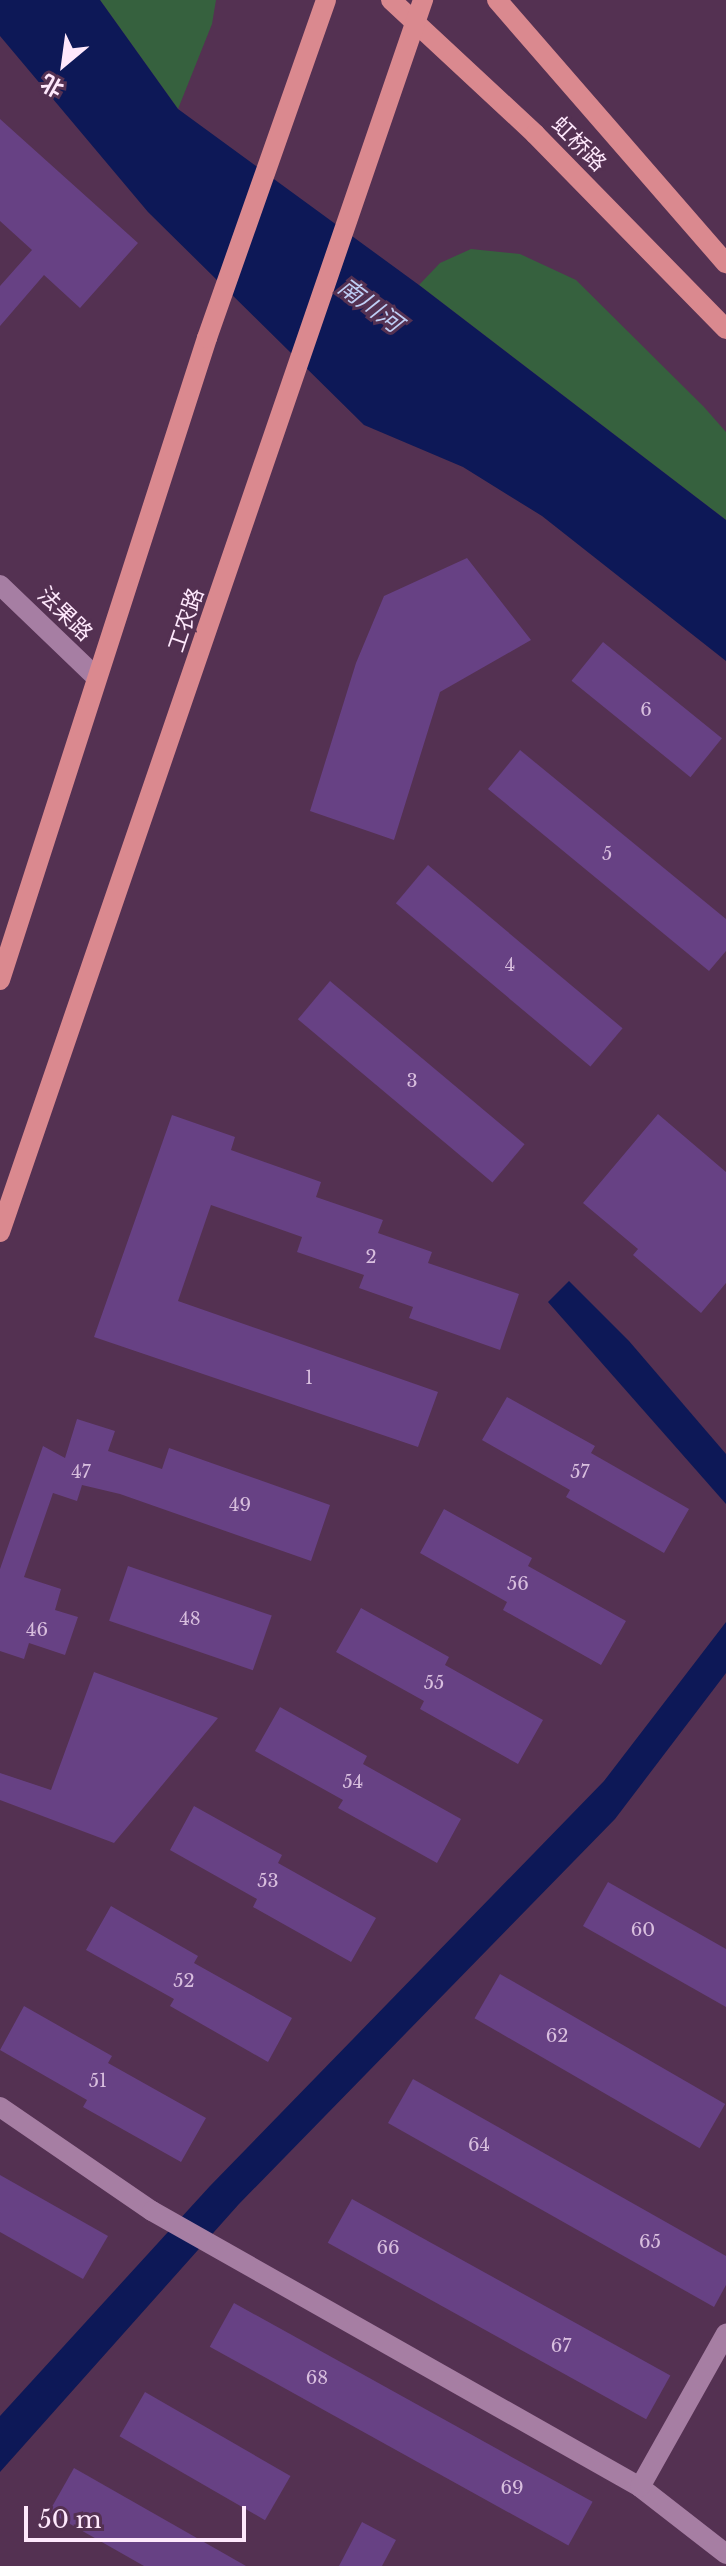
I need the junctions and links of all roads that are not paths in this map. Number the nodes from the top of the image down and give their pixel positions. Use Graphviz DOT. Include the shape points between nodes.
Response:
graph roads {
  1 [pos="326,0"];
  2 [pos="391,0"];
  3 [pos="423,0"];
  4 [pos="497,0"];
  5 [pos="416,24"];
  6 [pos="726,263"];
  7 [pos="726,329"];
  8 [pos="0,585"];
  9 [pos="97,678"];
  10 [pos="0,980"];
  11 [pos="0,1232"];
  12 [pos="0,2107"];
  13 [pos="726,2334"];
  14 [pos="640,2487"];
  15 [pos="726,2554"];
  1 -- 9 [label="main road" via="207,338"];
  2 -- 5 [label="main road, 虹桥路"];
  3 -- 5 [label="main road, 工农路"];
  4 -- 6 [label="main road, 虹桥路"];
  5 -- 7 [label="main road, 虹桥路" via="535,134"];
  5 -- 11 [label="main road, 工农路"];
  8 -- 9 [label="street, 法果路"];
  9 -- 10 [label="main road"];
  12 -- 14 [label="street" via="162,2217"];
  13 -- 14 [label="street"];
  14 -- 15 [label="street"];
}
